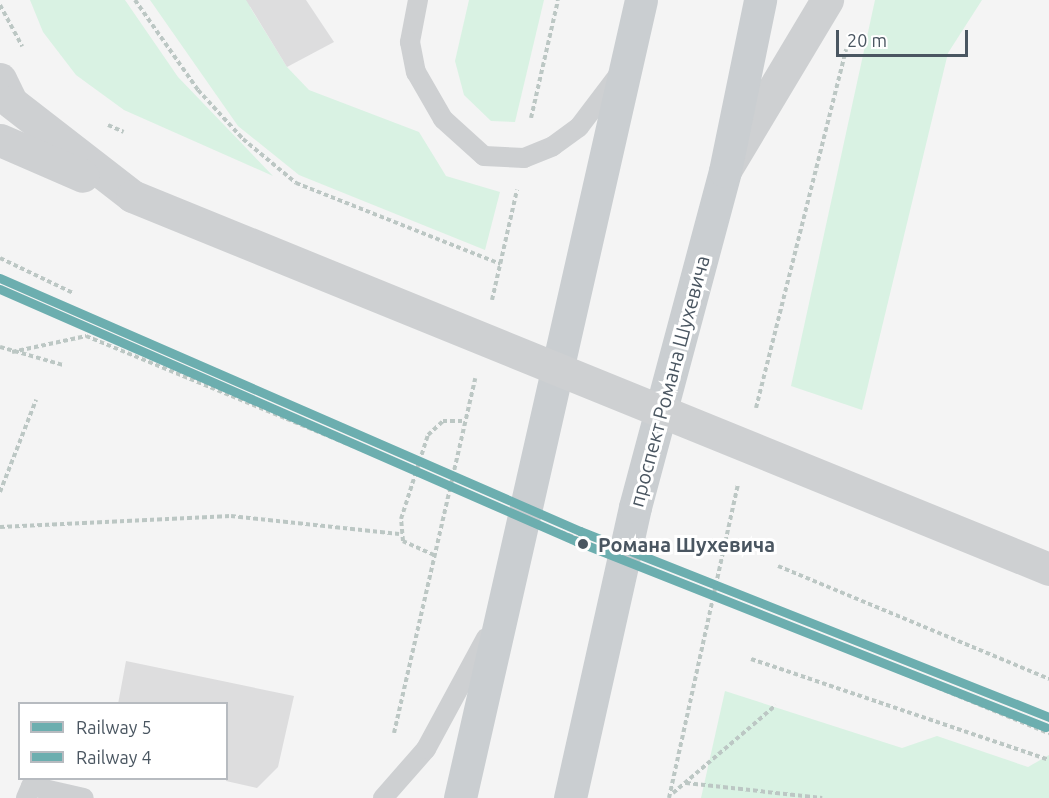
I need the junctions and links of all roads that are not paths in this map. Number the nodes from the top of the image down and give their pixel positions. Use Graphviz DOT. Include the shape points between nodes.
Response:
graph roads {
  1 [pos="418,0"];
  2 [pos="640,0"];
  3 [pos="760,0"];
  4 [pos="827,0"];
  5 [pos="628,63"];
  6 [pos="0,79"];
  7 [pos="0,140"];
  8 [pos="725,171"];
  9 [pos="132,196"];
  10 [pos="1049,569"];
  11 [pos="499,615"];
  12 [pos="26,798"];
  13 [pos="84,798"];
  14 [pos="383,798"];
  15 [pos="460,798"];
  16 [pos="570,798"];
  1 -- 5 [label="lane" via="410,42 416,72 443,119 484,156 524,158 579,128"];
  2 -- 5 [label="main road"];
  3 -- 8 [label="main road, проспект Романа Шухевича"];
  4 -- 8 [label="street"];
  5 -- 11 [label="main road"];
  6 -- 9 [label="street" via="12,102"];
  7 -- 9 [label="street"];
  8 -- 16 [label="main road, проспект Романа Шухевича" via="635,507"];
  9 -- 10 [label="street, bridge"];
  11 -- 14 [label="lane" via="426,749"];
  11 -- 15 [label="main road"];
  12 -- 13 [label="lane" via="31,786"];
}
